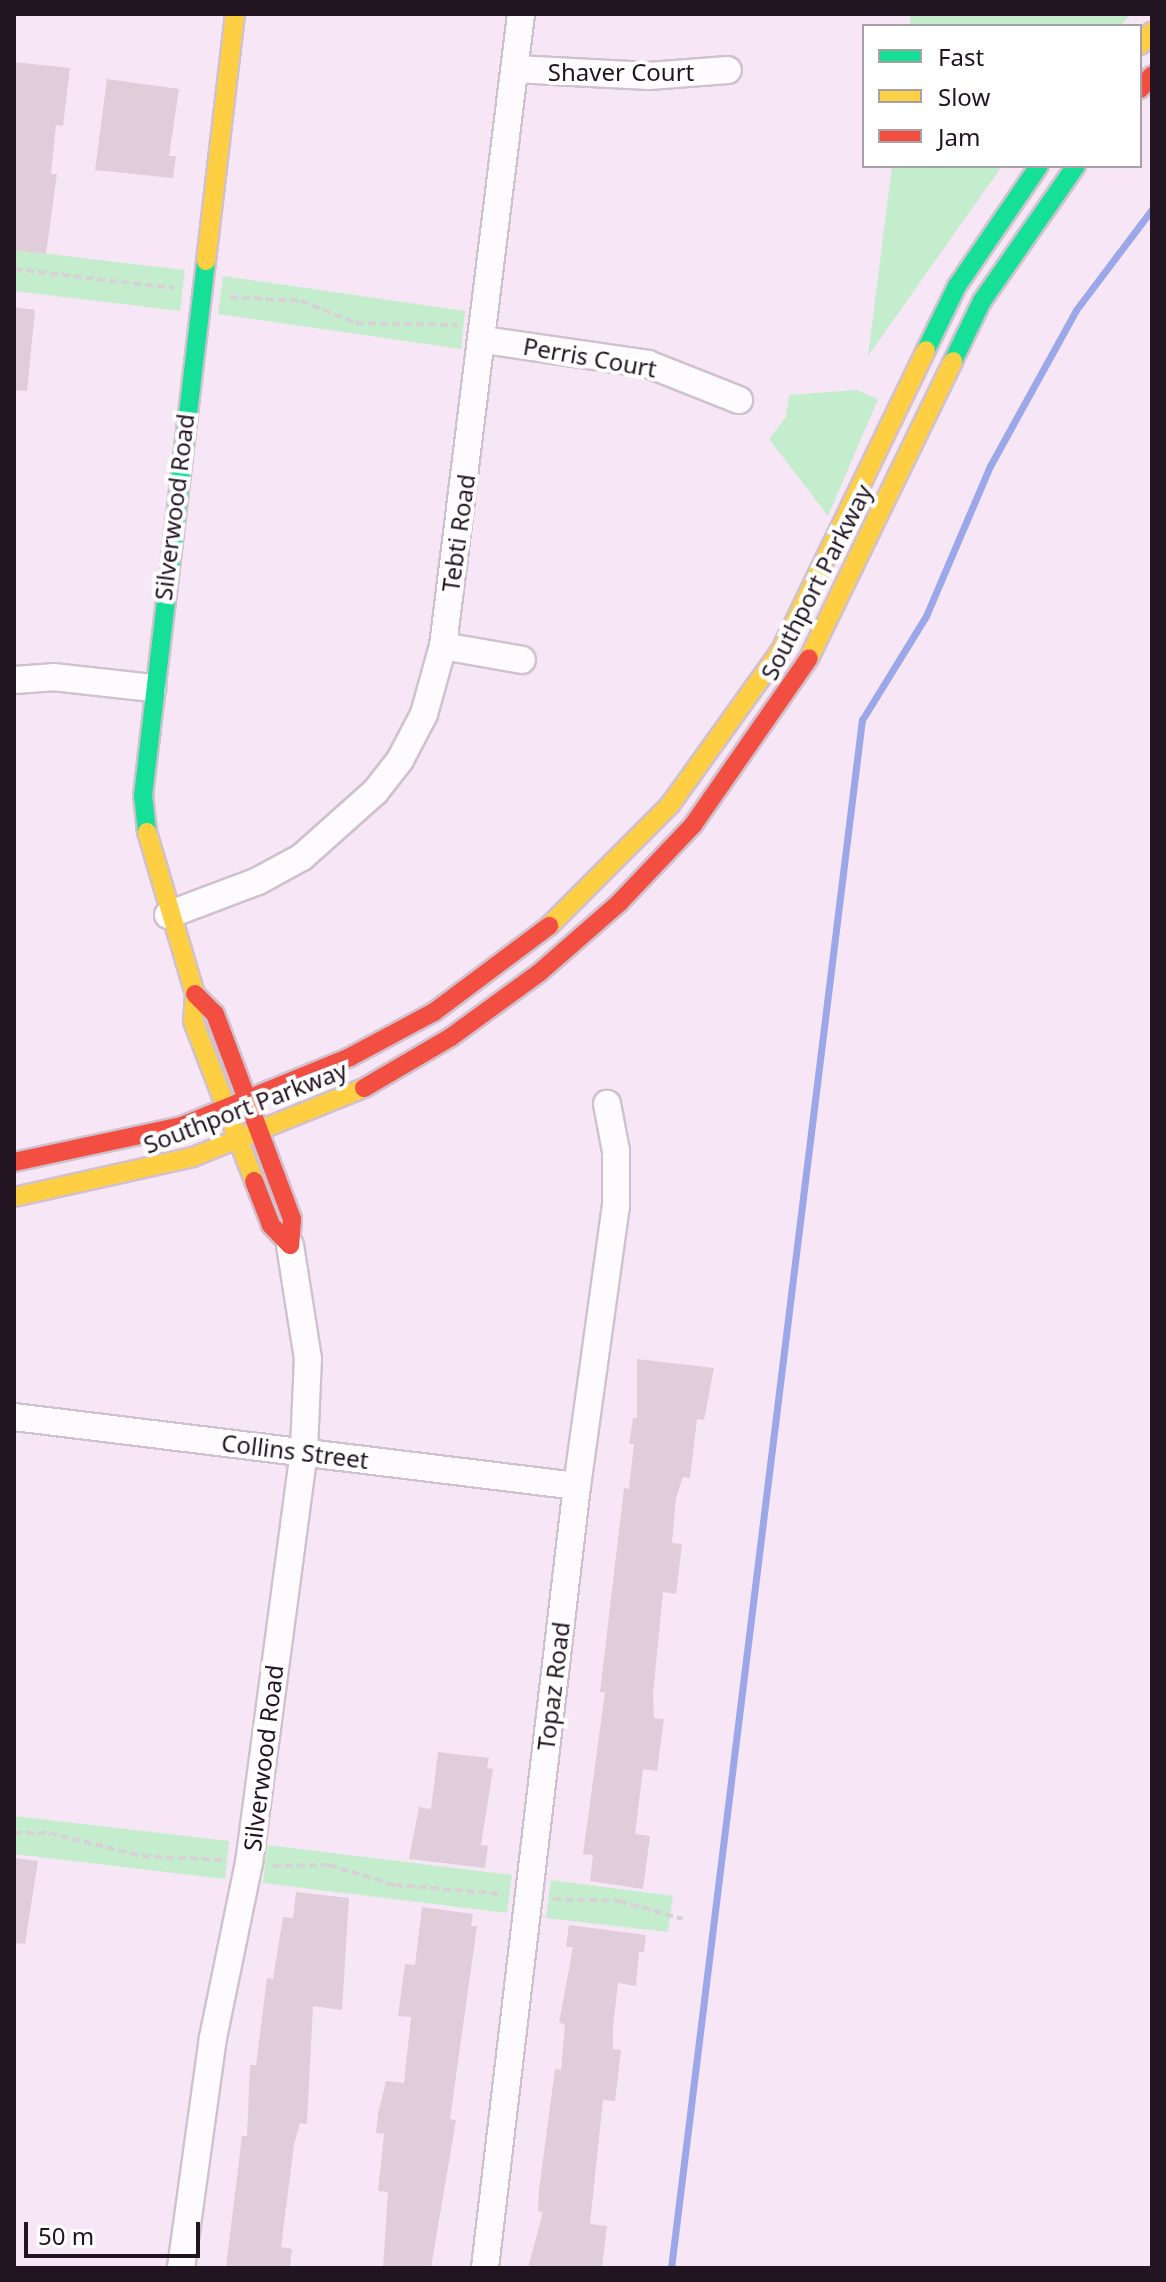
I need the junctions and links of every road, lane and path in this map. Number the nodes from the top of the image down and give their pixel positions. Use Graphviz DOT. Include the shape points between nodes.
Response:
graph roads {
  1 [pos="235,14"];
  2 [pos="521,14"];
  3 [pos="515,69"];
  4 [pos="728,70"];
  5 [pos="1038,168"];
  6 [pos="1075,168"];
  7 [pos="14,269"];
  8 [pos="200,294"];
  9 [pos="458,319"];
  10 [pos="484,340"];
  11 [pos="739,400"];
  12 [pos="443,646"];
  13 [pos="522,660"];
  14 [pos="14,680"];
  15 [pos="152,688"];
  16 [pos="168,915"];
  17 [pos="195,994"];
  18 [pos="248,1102"];
  19 [pos="607,1104"];
  20 [pos="227,1110"];
  21 [pos="259,1133"];
  22 [pos="238,1141"];
  23 [pos="14,1162"];
  24 [pos="14,1197"];
  25 [pos="290,1245"];
  26 [pos="14,1417"];
  27 [pos="304,1449"];
  28 [pos="577,1486"];
  29 [pos="14,1833"];
  30 [pos="249,1863"];
  31 [pos="529,1896"];
  32 [pos="683,1919"];
  33 [pos="181,2268"];
  34 [pos="485,2268"];
  1 -- 8 [label="street, Silverwood Road"];
  2 -- 3 [label="street, Tebti Road"];
  3 -- 4 [label="street, Shaver Court" via="649,76"];
  3 -- 10 [label="street, Tebti Road"];
  5 -- 18 [label="street, Southport Parkway" via="957,286 781,650 670,805 598,882 522,950 434,1012 326,1069"];
  6 -- 21 [label="street, Southport Parkway" via="982,301 806,664 693,825 563,953 451,1037 367,1087"];
  7 -- 8 [label="path" via="104,277"];
  8 -- 9 [label="path" via="301,301 356,323 457,328"];
  8 -- 15 [label="street, Silverwood Road"];
  10 -- 11 [label="street, Perris Court" via="648,364"];
  10 -- 12 [label="street, Tebti Road"];
  12 -- 13 [label="street"];
  12 -- 16 [label="street, Tebti Road" via="424,714 400,760 347,822 302,857 258,881"];
  14 -- 15 [label="street" via="53,677"];
  15 -- 16 [label="street, Silverwood Road" via="143,796 148,847"];
  16 -- 17 [label="street, Silverwood Road"];
  17 -- 18 [label="street, Silverwood Road" via="215,1014"];
  17 -- 20 [label="street, Silverwood Road" via="193,1021"];
  18 -- 20 [label="street, Southport Parkway"];
  18 -- 21 [label="street, Silverwood Road"];
  19 -- 28 [label="street, Topaz Road" via="616,1151 616,1206"];
  20 -- 22 [label="street, Silverwood Road"];
  20 -- 23 [label="street, Southport Parkway" via="182,1126"];
  21 -- 22 [label="street, Southport Parkway"];
  21 -- 25 [label="street, Silverwood Road" via="292,1219"];
  22 -- 24 [label="street, Southport Parkway" via="138,1173"];
  22 -- 25 [label="street, Silverwood Road" via="271,1225"];
  25 -- 27 [label="street, Silverwood Road" via="308,1359"];
  26 -- 27 [label="street, Collins Street"];
  27 -- 28 [label="street, Collins Street"];
  27 -- 30 [label="street, Silverwood Road"];
  28 -- 31 [label="street, Topaz Road"];
  29 -- 30 [label="path" via="49,1833 142,1856"];
  30 -- 31 [label="path" via="329,1865 412,1888"];
  30 -- 33 [label="street, Silverwood Road" via="213,2038"];
  31 -- 32 [label="path" via="619,1901"];
  31 -- 34 [label="street, Topaz Road"];
}
